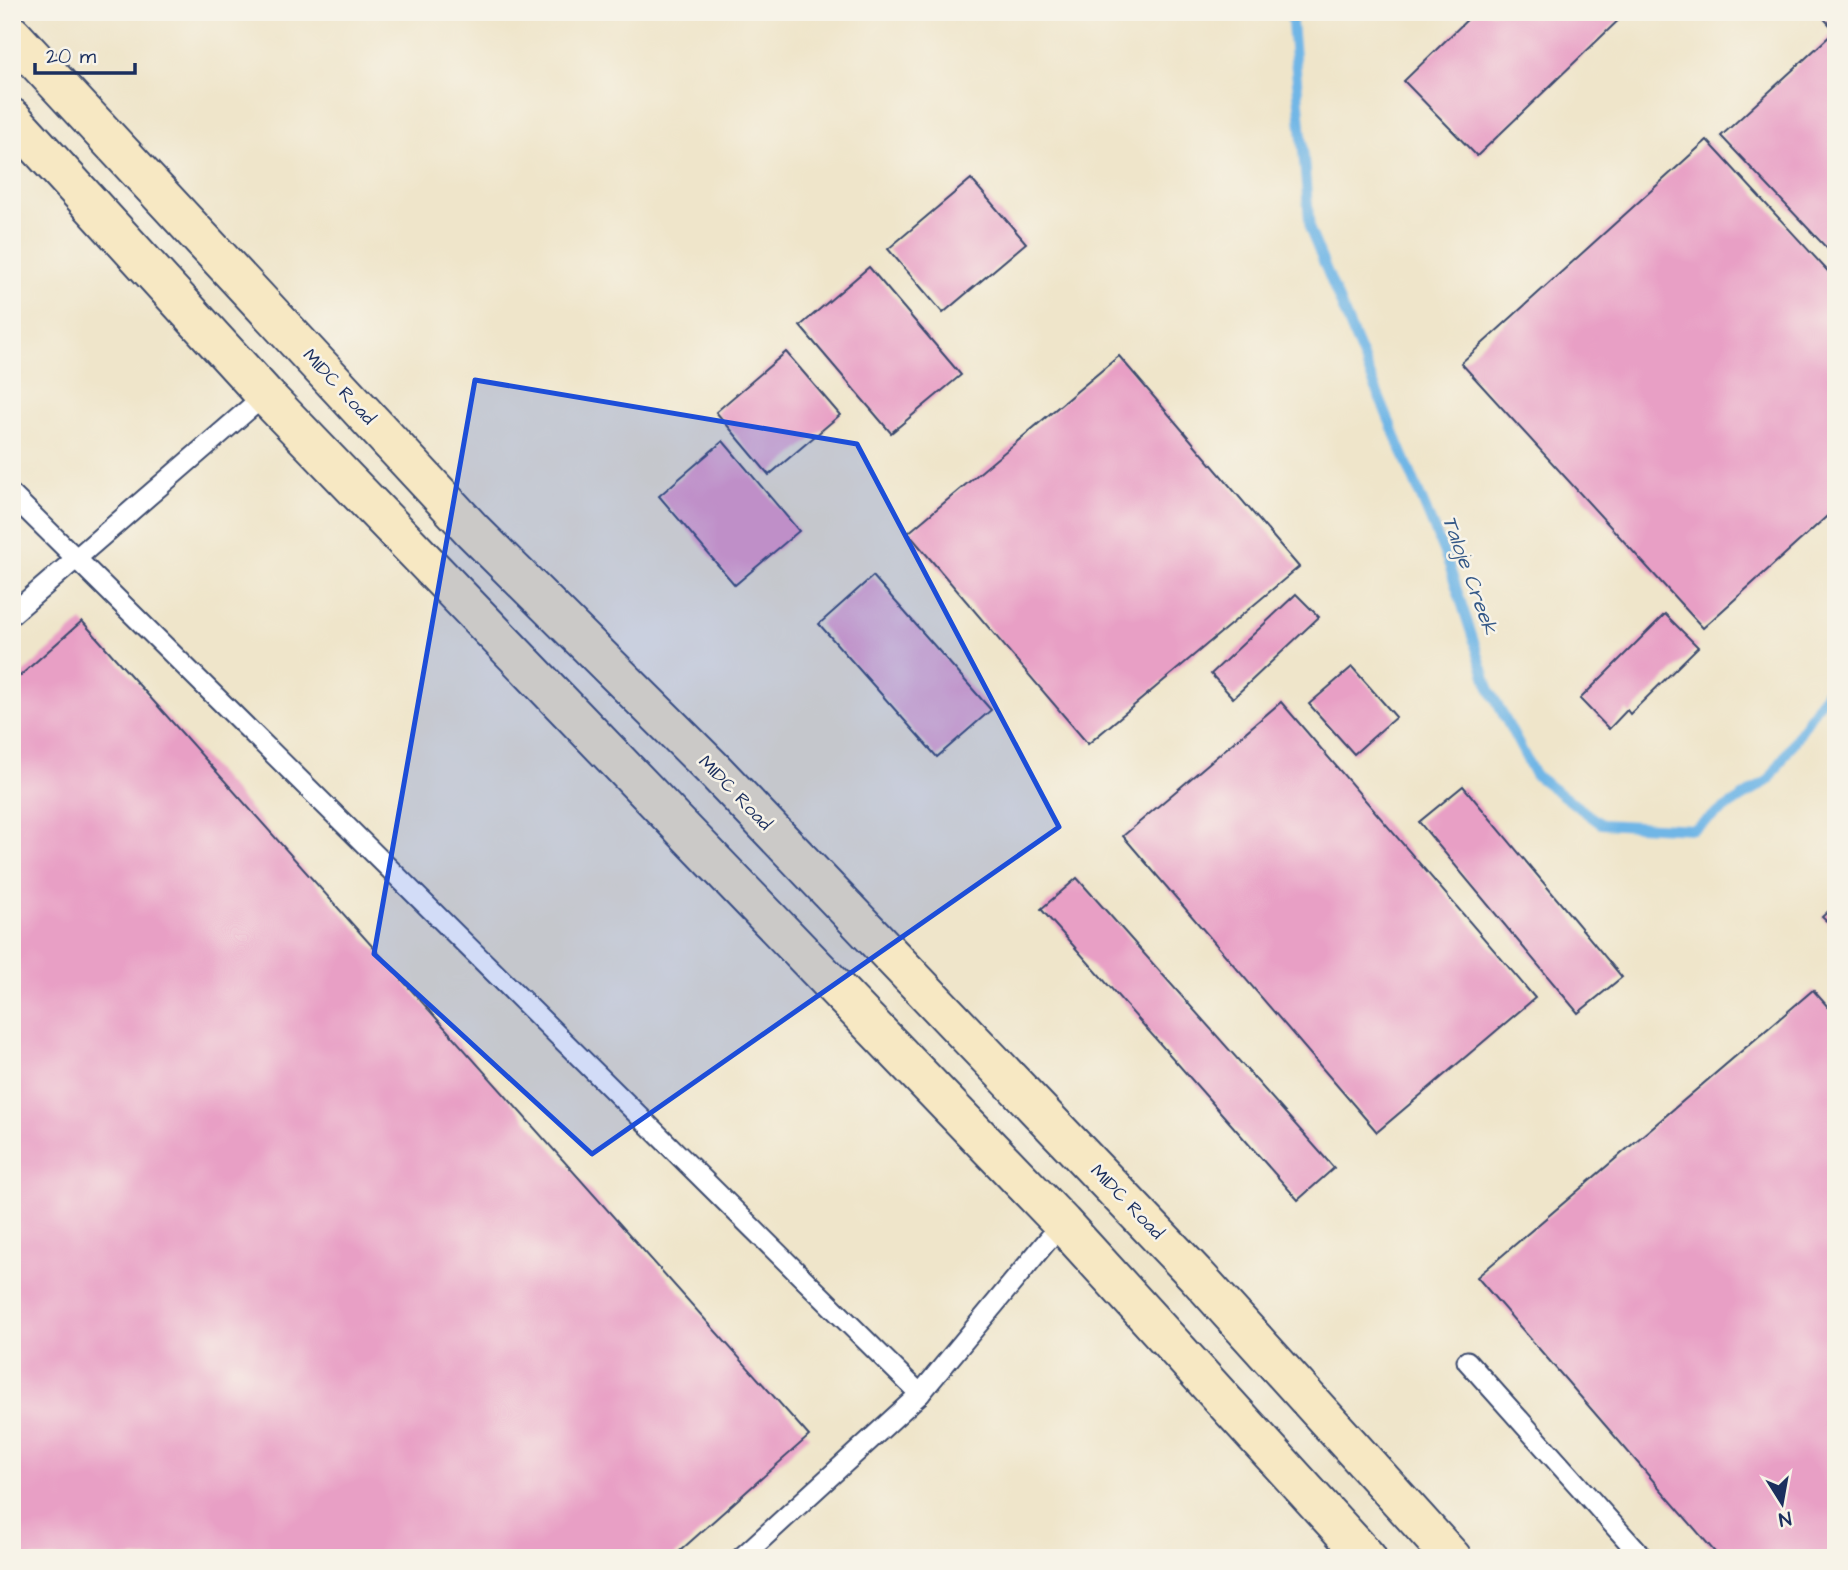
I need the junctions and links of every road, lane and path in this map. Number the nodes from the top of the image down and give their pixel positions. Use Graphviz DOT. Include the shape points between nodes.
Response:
graph roads {
  1 [pos="12,35"];
  2 [pos="12,118"];
  3 [pos="265,395"];
  4 [pos="12,495"];
  5 [pos="75,558"];
  6 [pos="12,614"];
  7 [pos="1062,1223"];
  8 [pos="1467,1361"];
  9 [pos="920,1394"];
  10 [pos="741,1558"];
  11 [pos="1367,1558"];
  12 [pos="1452,1558"];
  13 [pos="1643,1558"];
  1 -- 12 [label="main road, MIDC Road" via="472,531 714,770 1196,1275"];
  2 -- 3 [label="main road"];
  3 -- 5 [label="lane"];
  3 -- 7 [label="main road"];
  4 -- 5 [label="lane"];
  5 -- 6 [label="lane"];
  5 -- 9 [label="lane"];
  7 -- 9 [label="lane"];
  7 -- 11 [label="main road"];
  8 -- 13 [label="lane"];
  9 -- 10 [label="lane"];
}
